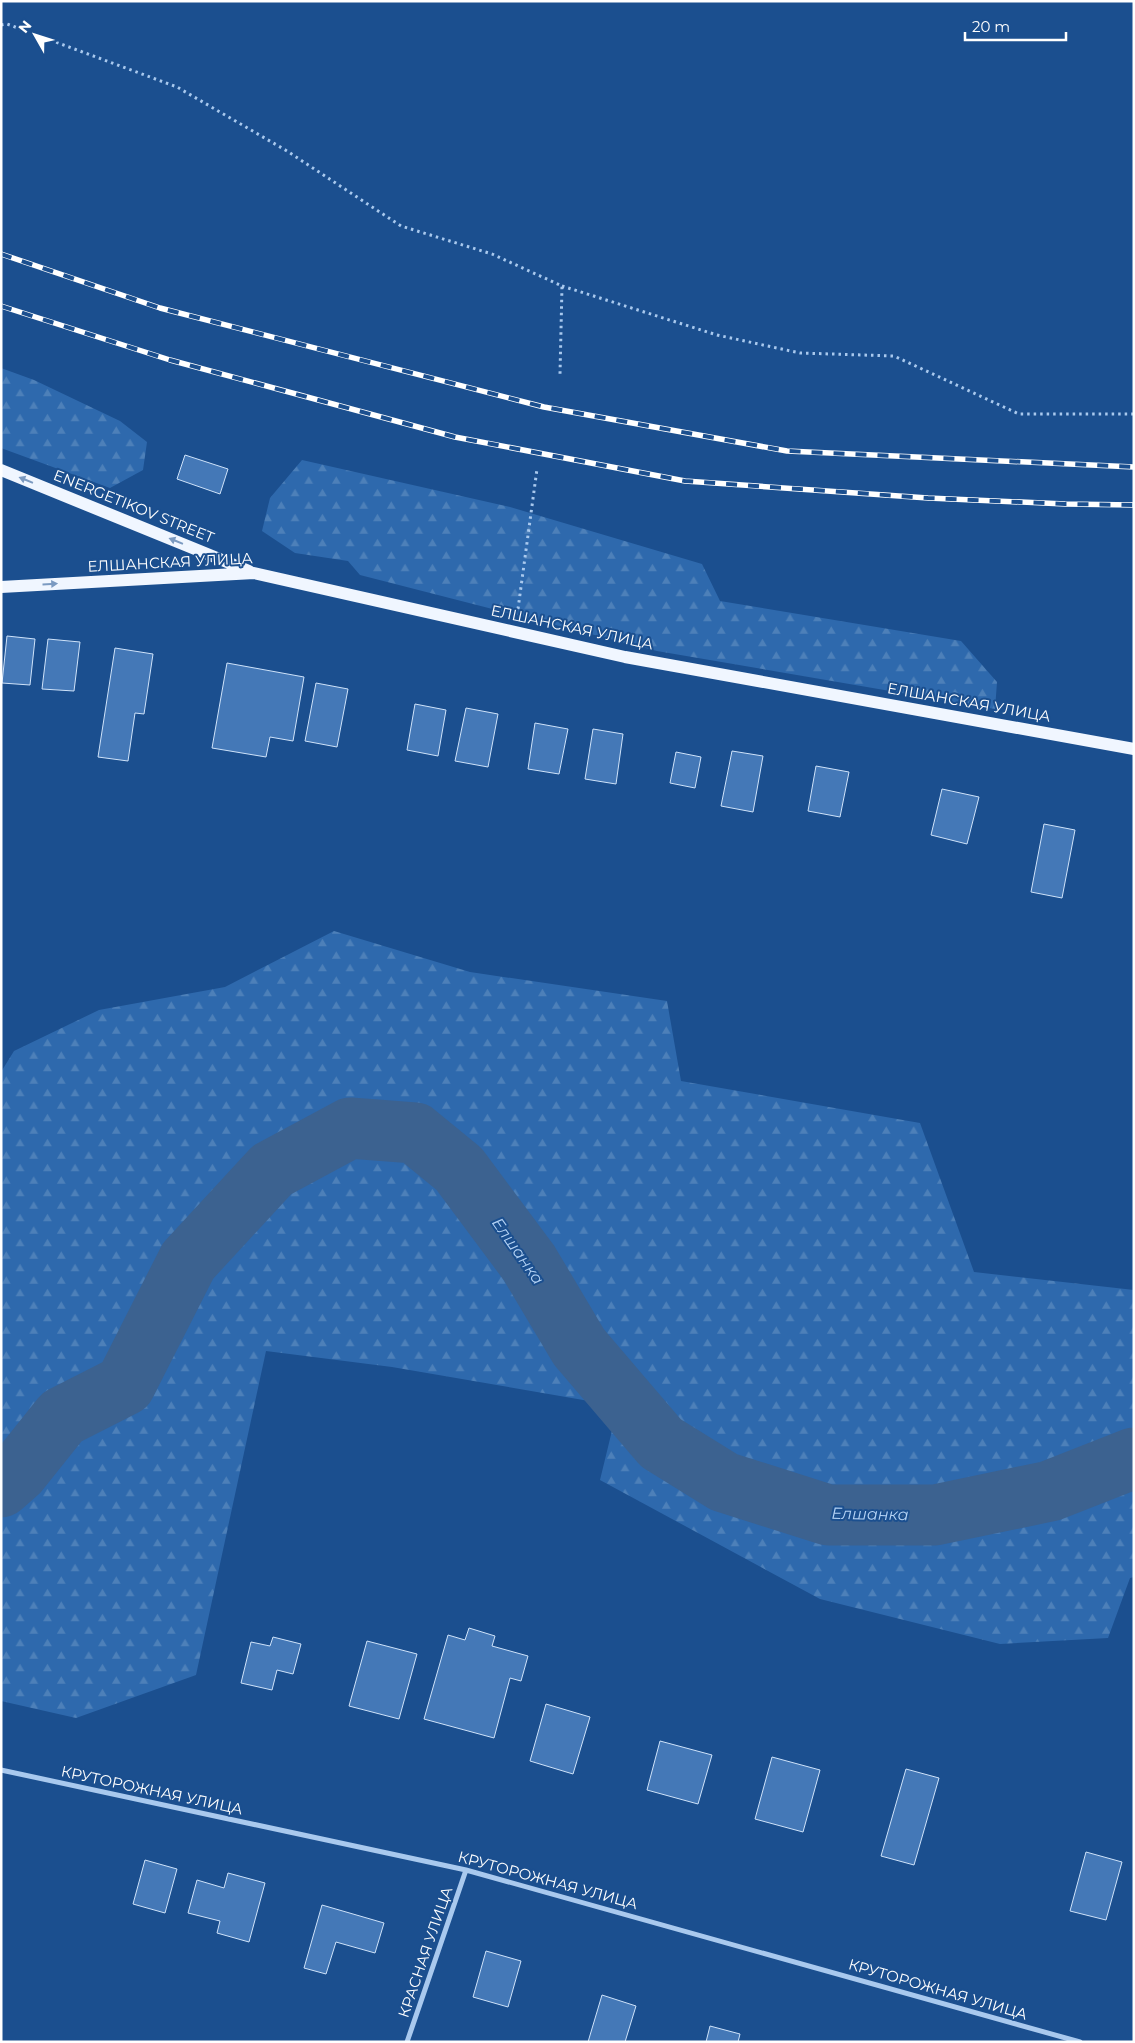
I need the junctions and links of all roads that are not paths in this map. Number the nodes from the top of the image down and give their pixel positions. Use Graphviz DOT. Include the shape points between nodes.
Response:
graph roads {
  1 [pos="1,470"];
  2 [pos="254,573"];
  3 [pos="1,587"];
  4 [pos="1134,749"];
  5 [pos="1,1770"];
  6 [pos="466,1870"];
  7 [pos="407,2042"];
  8 [pos="1080,2042"];
  2 -- 1 [label="main road, ENERGETIKOV STREET, one-way"];
  3 -- 2 [label="main road, ЕЛШАНСКАЯ УЛИЦА, one-way"];
  2 -- 4 [label="main road, ЕЛШАНСКАЯ УЛИЦА" via="635,658"];
  5 -- 6 [label="street, КРУТОРОЖНАЯ УЛИЦА"];
  6 -- 7 [label="street, КРАСНАЯ УЛИЦА"];
  6 -- 8 [label="street, КРУТОРОЖНАЯ УЛИЦА"];
}
